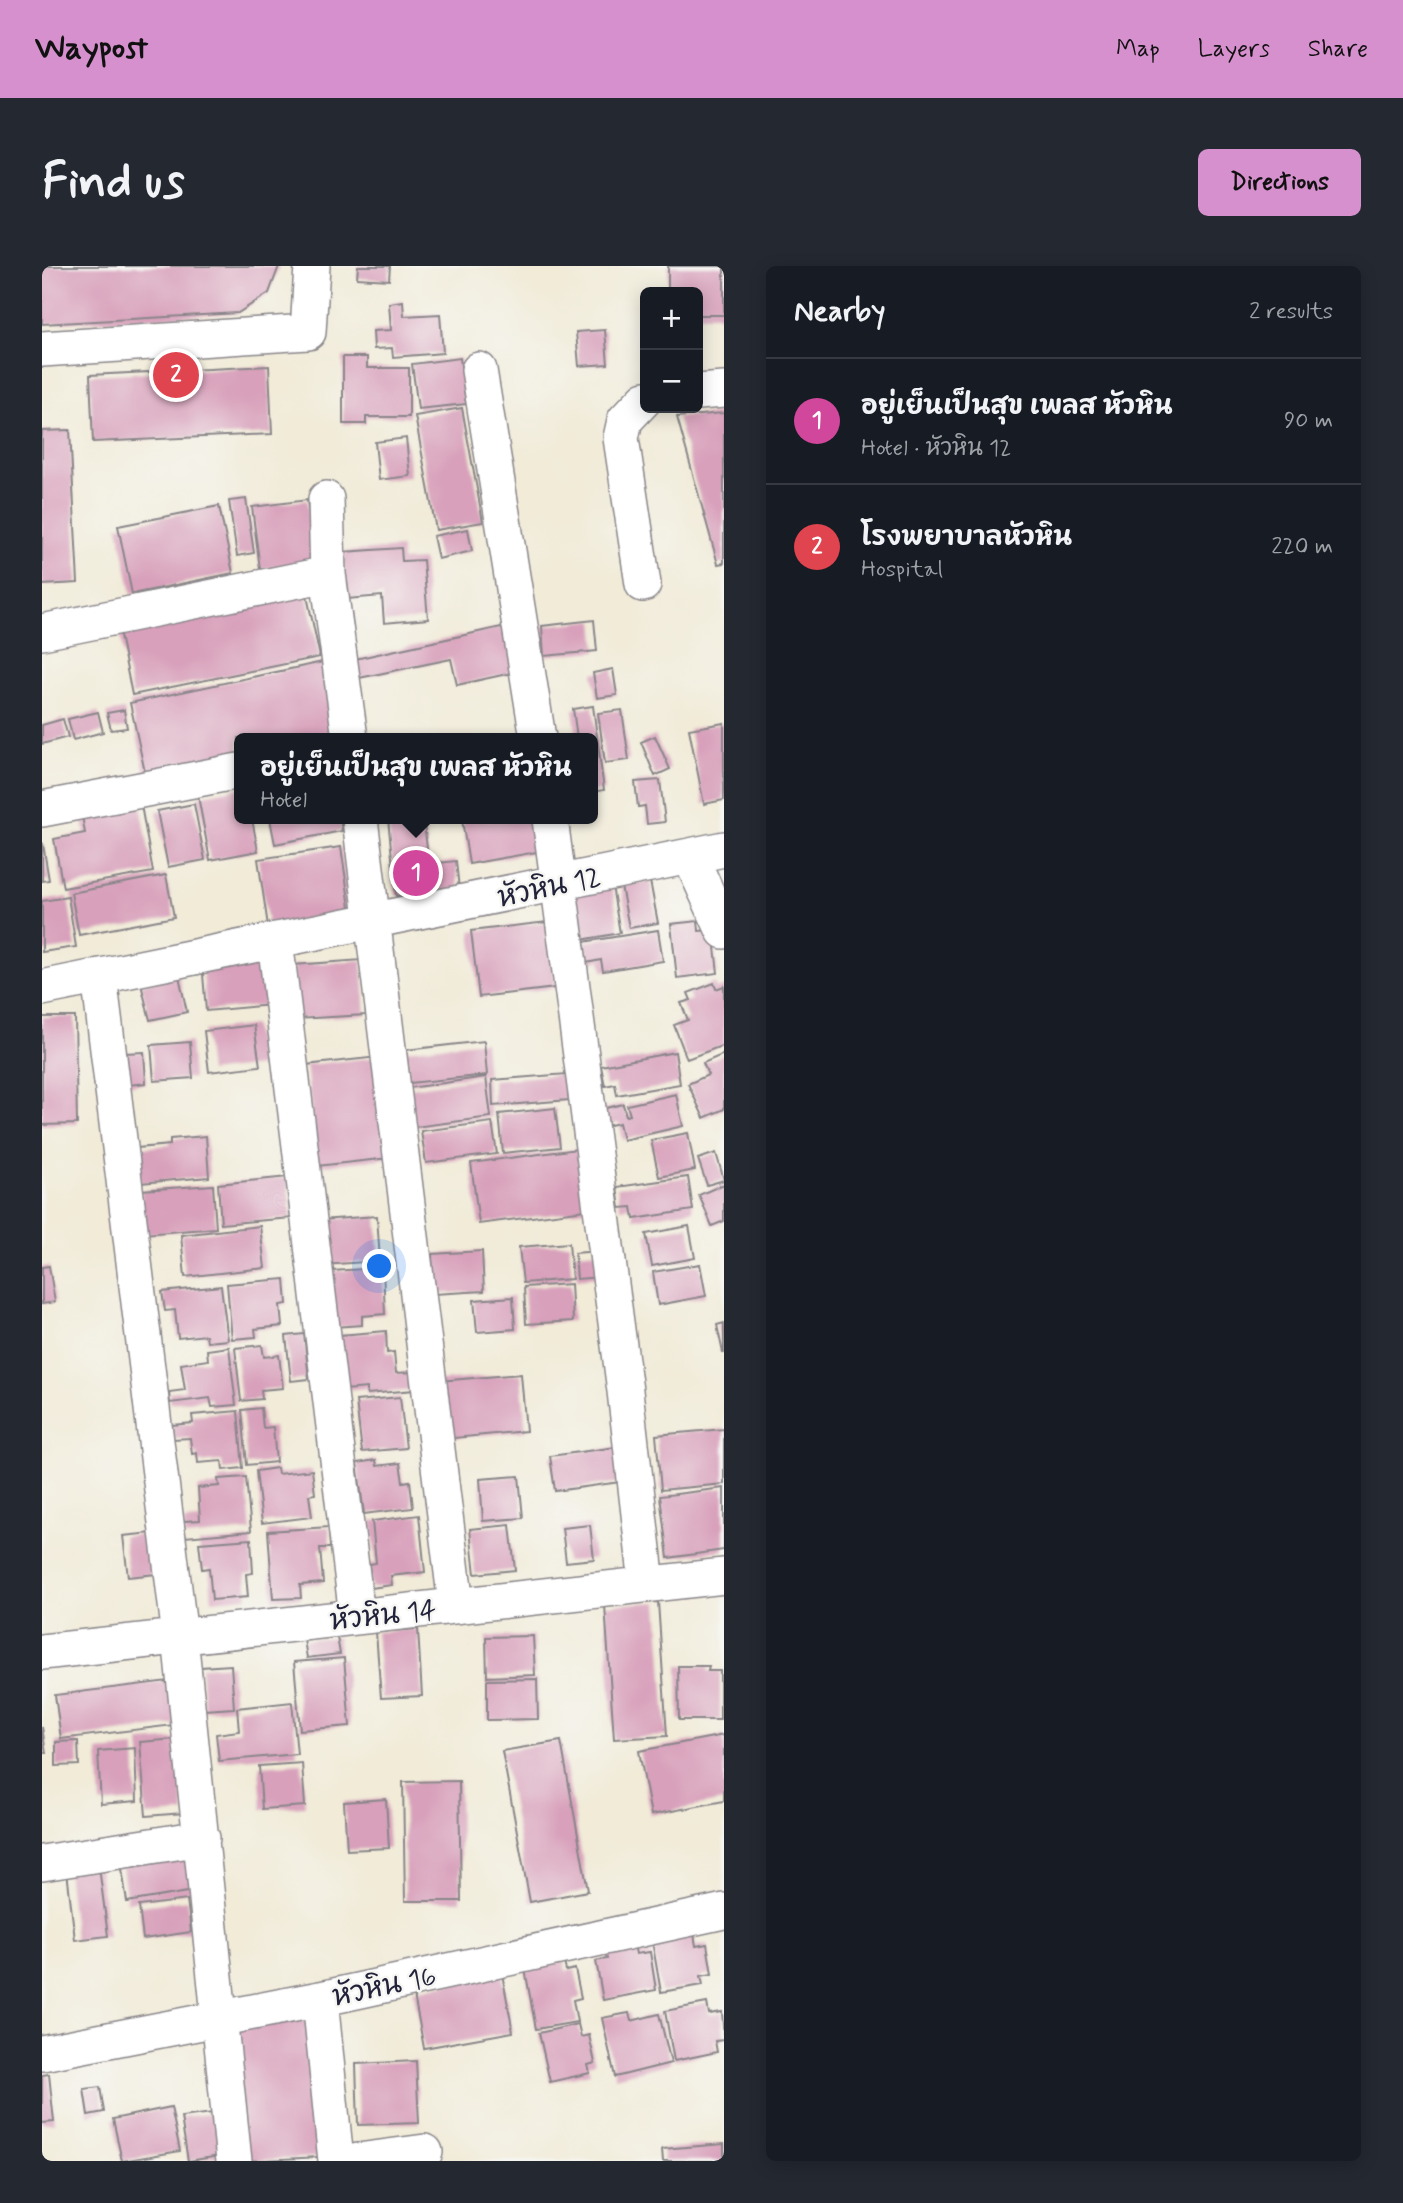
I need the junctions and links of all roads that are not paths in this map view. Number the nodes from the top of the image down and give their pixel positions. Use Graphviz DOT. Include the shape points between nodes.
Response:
graph roads {
  1 [pos="312,266"];
  2 [pos="42,349"];
  3 [pos="479,370"];
  4 [pos="724,390"];
  5 [pos="703,392"];
  6 [pos="640,404"];
  7 [pos="326,499"];
  8 [pos="328,574"];
  9 [pos="643,584"];
  10 [pos="42,632"];
  11 [pos="349,733"];
  12 [pos="537,733"];
  13 [pos="234,772"];
  14 [pos="42,809"];
  15 [pos="361,824"];
  16 [pos="551,824"];
  17 [pos="724,849"];
  18 [pos="690,856"];
  19 [pos="561,884"];
  20 [pos="374,922"];
  21 [pos="724,931"];
  22 [pos="275,940"];
  23 [pos="99,976"];
  24 [pos="42,988"];
  25 [pos="724,1576"];
  26 [pos="647,1584"];
  27 [pos="456,1605"];
  28 [pos="356,1616"];
  29 [pos="180,1637"];
  30 [pos="42,1652"];
  31 [pos="202,1838"];
  32 [pos="42,1863"];
  33 [pos="724,1911"];
  34 [pos="320,1999"];
  35 [pos="221,2018"];
  36 [pos="42,2053"];
  37 [pos="425,2152"];
  38 [pos="234,2161"];
  39 [pos="336,2161"];
  40 [pos="358,2161"];
  1 -- 2 [label="street" via="308,332"];
  3 -- 12 [label="street"];
  4 -- 5 [label="street"];
  6 -- 9 [label="street" via="625,420 621,438"];
  7 -- 8 [label="street"];
  8 -- 10 [label="street"];
  8 -- 11 [label="street"];
  13 -- 14 [label="street"];
  15 -- 20 [label="street"];
  16 -- 19 [label="street"];
  17 -- 18 [label="street, หัวหิน 12"];
  18 -- 19 [label="street, หัวหิน 12"];
  18 -- 21 [label="street"];
  19 -- 20 [label="street, หัวหิน 12"];
  19 -- 26 [label="street"];
  20 -- 22 [label="street, หัวหิน 12"];
  20 -- 27 [label="street"];
  22 -- 23 [label="street, หัวหิน 12"];
  22 -- 28 [label="street"];
  23 -- 24 [label="street, หัวหิน 12"];
  23 -- 29 [label="street"];
  25 -- 26 [label="street, หัวหิน 14"];
  26 -- 27 [label="street, หัวหิน 14"];
  27 -- 28 [label="street, หัวหิน 14"];
  28 -- 29 [label="street, หัวหิน 14"];
  29 -- 30 [label="street, หัวหิน 14"];
  29 -- 31 [label="street"];
  31 -- 32 [label="street"];
  31 -- 35 [label="street"];
  33 -- 34 [label="street, หัวหิน 16"];
  34 -- 35 [label="street, หัวหิน 16"];
  34 -- 39 [label="street"];
  35 -- 36 [label="street, หัวหิน 16"];
  35 -- 38 [label="street"];
  37 -- 40 [label="street"];
}
